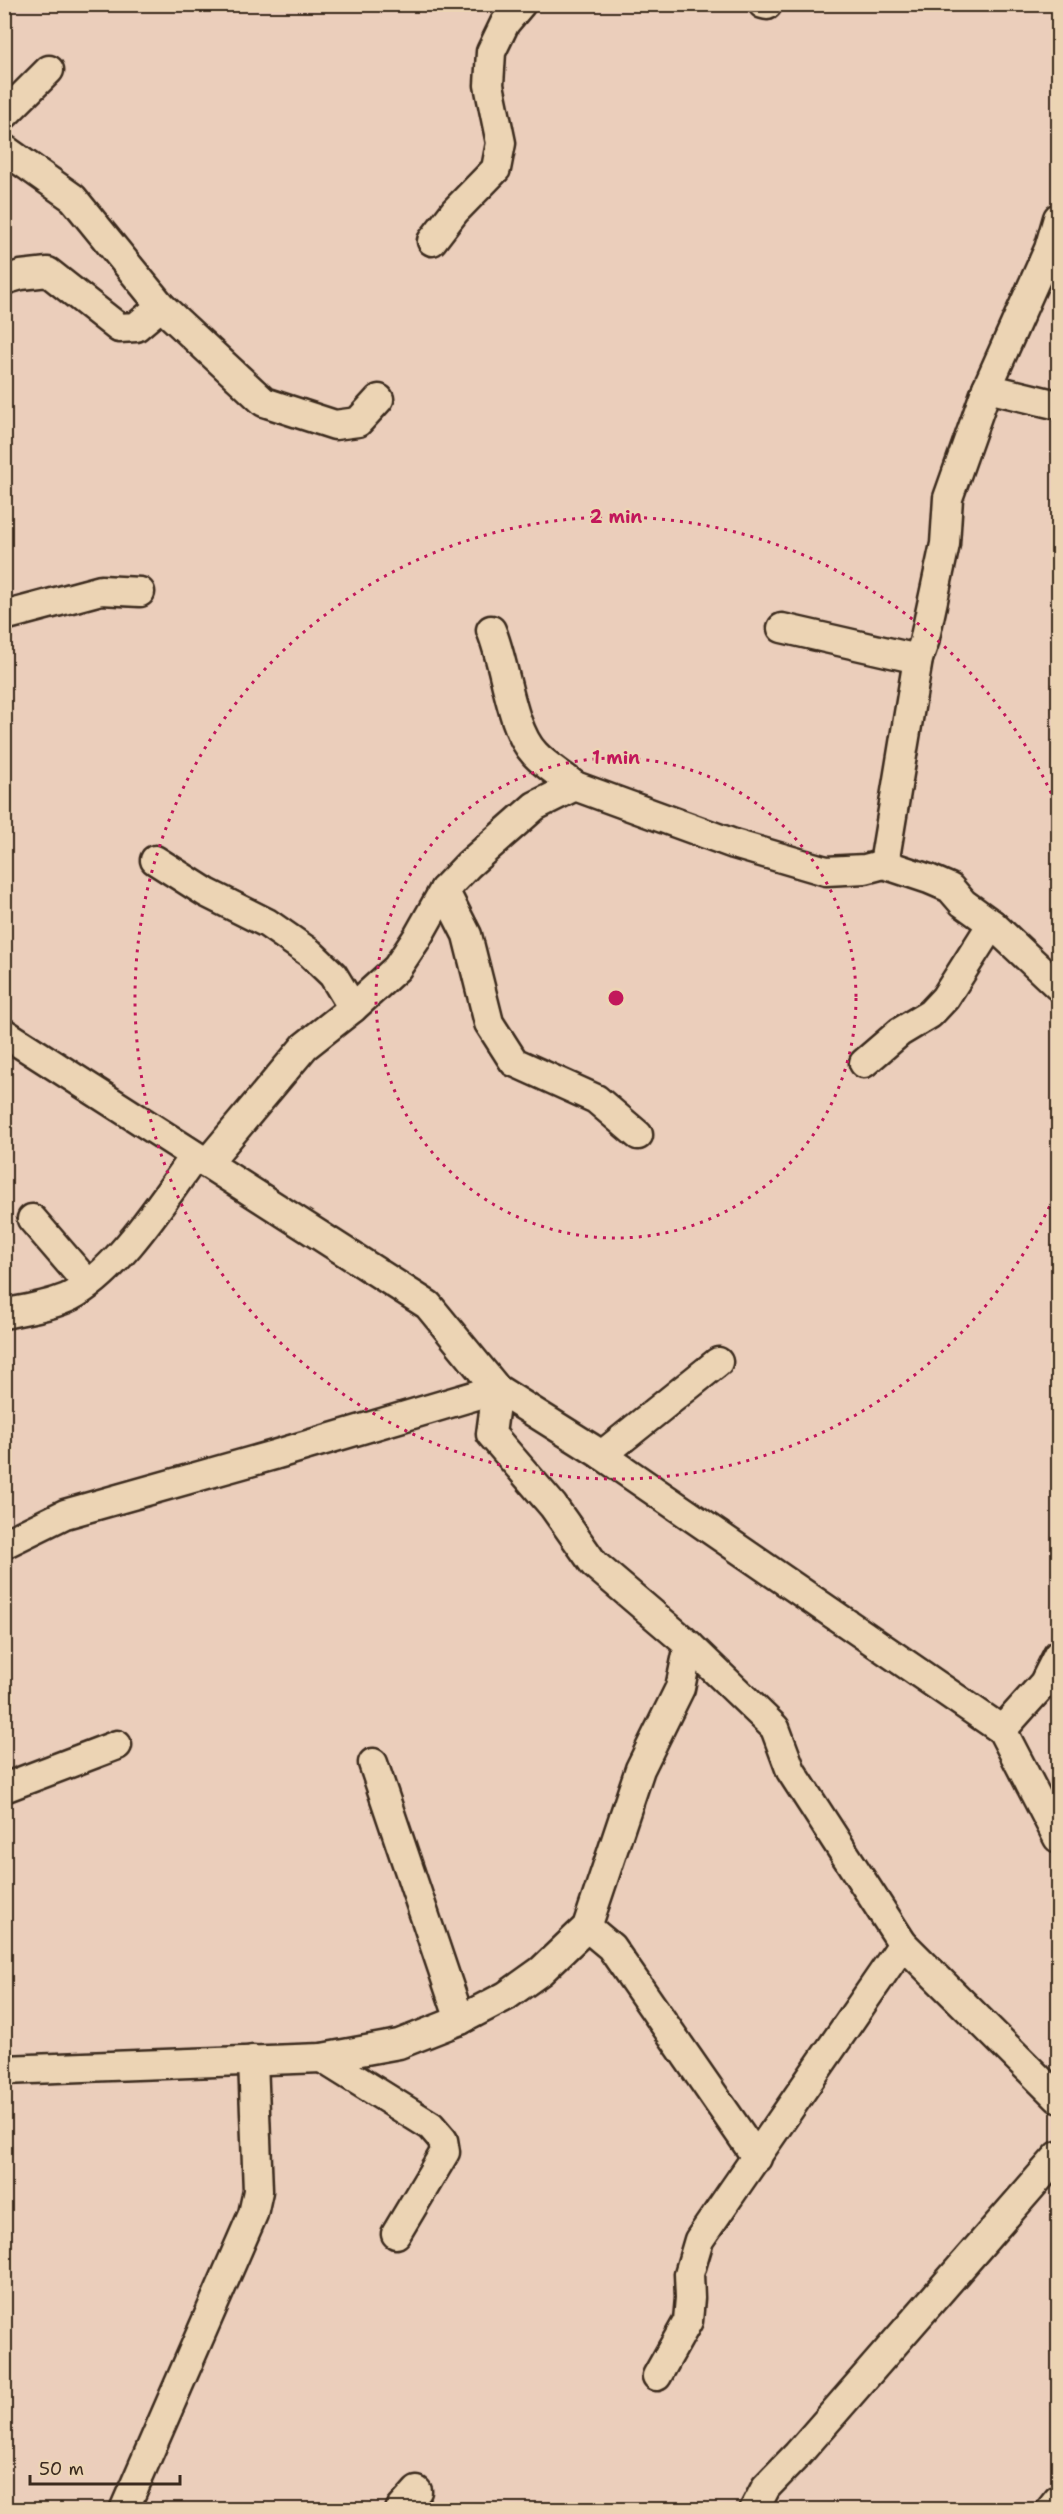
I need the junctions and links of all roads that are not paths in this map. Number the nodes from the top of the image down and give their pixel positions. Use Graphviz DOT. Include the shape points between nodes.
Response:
graph roads {
  1 [pos="521,4"];
  2 [pos="49,70"];
  3 [pos="4,115"];
  4 [pos="4,149"];
  5 [pos="1059,218"];
  6 [pos="432,241"];
  7 [pos="1054,249"];
  8 [pos="4,280"];
  9 [pos="161,306"];
  10 [pos="987,388"];
  11 [pos="379,399"];
  12 [pos="1059,405"];
  13 [pos="140,592"];
  14 [pos="4,616"];
  15 [pos="782,628"];
  16 [pos="491,630"];
  17 [pos="918,658"];
  18 [pos="575,786"];
  19 [pos="155,860"];
  20 [pos="884,864"];
  21 [pos="444,890"];
  22 [pos="992,924"];
  23 [pos="1058,984"];
  24 [pos="352,1008"];
  25 [pos="4,1033"];
  26 [pos="864,1063"];
  27 [pos="638,1135"];
  28 [pos="201,1159"];
  29 [pos="32,1219"];
  30 [pos="88,1284"];
  31 [pos="4,1314"];
  32 [pos="718,1362"];
  33 [pos="498,1389"];
  34 [pos="602,1455"];
  35 [pos="4,1544"];
  36 [pos="690,1645"];
  37 [pos="1059,1655"];
  38 [pos="1002,1730"];
  39 [pos="117,1745"];
  40 [pos="373,1763"];
  41 [pos="4,1788"];
  42 [pos="1059,1838"];
  43 [pos="587,1927"];
  44 [pos="903,1944"];
  45 [pos="460,2020"];
  46 [pos="322,2058"];
  47 [pos="253,2060"];
  48 [pos="4,2070"];
  49 [pos="1059,2098"];
  50 [pos="1059,2156"];
  51 [pos="757,2158"];
  52 [pos="396,2234"];
  53 [pos="657,2376"];
  54 [pos="1059,2500"];
  55 [pos="124,2510"];
  56 [pos="754,2510"];
  57 [pos="1050,2510"];
  1 -- 6 [label="street" via="505,23 491,52 489,85 501,143 496,169"];
  2 -- 3 [label="street"];
  4 -- 9 [label="street" via="73,198"];
  5 -- 7 [label="street"];
  7 -- 10 [label="street"];
  8 -- 9 [label="street" via="48,272 119,328 136,327"];
  9 -- 11 [label="street" via="264,402 335,425 358,422"];
  10 -- 12 [label="street"];
  10 -- 17 [label="street" via="948,498 945,544"];
  13 -- 14 [label="street" via="101,590"];
  15 -- 17 [label="street"];
  16 -- 18 [label="street" via="520,732 534,753"];
  17 -- 20 [label="street"];
  18 -- 20 [label="street" via="734,844 826,871"];
  18 -- 21 [label="street" via="535,806"];
  19 -- 24 [label="street" via="207,893 267,923 310,953 333,975"];
  20 -- 22 [label="street" via="950,888"];
  21 -- 24 [label="street" via="397,968"];
  21 -- 27 [label="street" via="467,935 489,1023 514,1062 596,1100"];
  22 -- 23 [label="street"];
  22 -- 26 [label="street" via="945,998 930,1014 900,1032"];
  24 -- 28 [label="street" via="304,1046"];
  25 -- 28 [label="street"];
  28 -- 30 [label="street"];
  28 -- 33 [label="street" via="428,1305"];
  29 -- 30 [label="street"];
  30 -- 31 [label="street" via="51,1303"];
  32 -- 34 [label="street"];
  33 -- 34 [label="street"];
  33 -- 35 [label="street" via="65,1514"];
  33 -- 36 [label="street" via="491,1434 553,1506 594,1564"];
  34 -- 38 [label="street"];
  36 -- 43 [label="street" via="680,1688 640,1769"];
  36 -- 44 [label="street" via="775,1728 791,1771"];
  37 -- 38 [label="street" via="1044,1683"];
  38 -- 42 [label="street"];
  39 -- 41 [label="street"];
  40 -- 45 [label="street"];
  43 -- 45 [label="street" via="541,1971 506,1996"];
  43 -- 51 [label="street" via="611,1947"];
  44 -- 49 [label="street"];
  44 -- 51 [label="street"];
  45 -- 46 [label="street" via="399,2044"];
  46 -- 47 [label="street"];
  46 -- 52 [label="street" via="431,2126 442,2140 445,2152"];
  47 -- 48 [label="street"];
  47 -- 55 [label="street" via="258,2191 253,2214"];
  50 -- 56 [label="street" via="766,2487"];
  51 -- 53 [label="street" via="699,2240 689,2274 688,2321"];
  54 -- 57 [label="street"];
}
